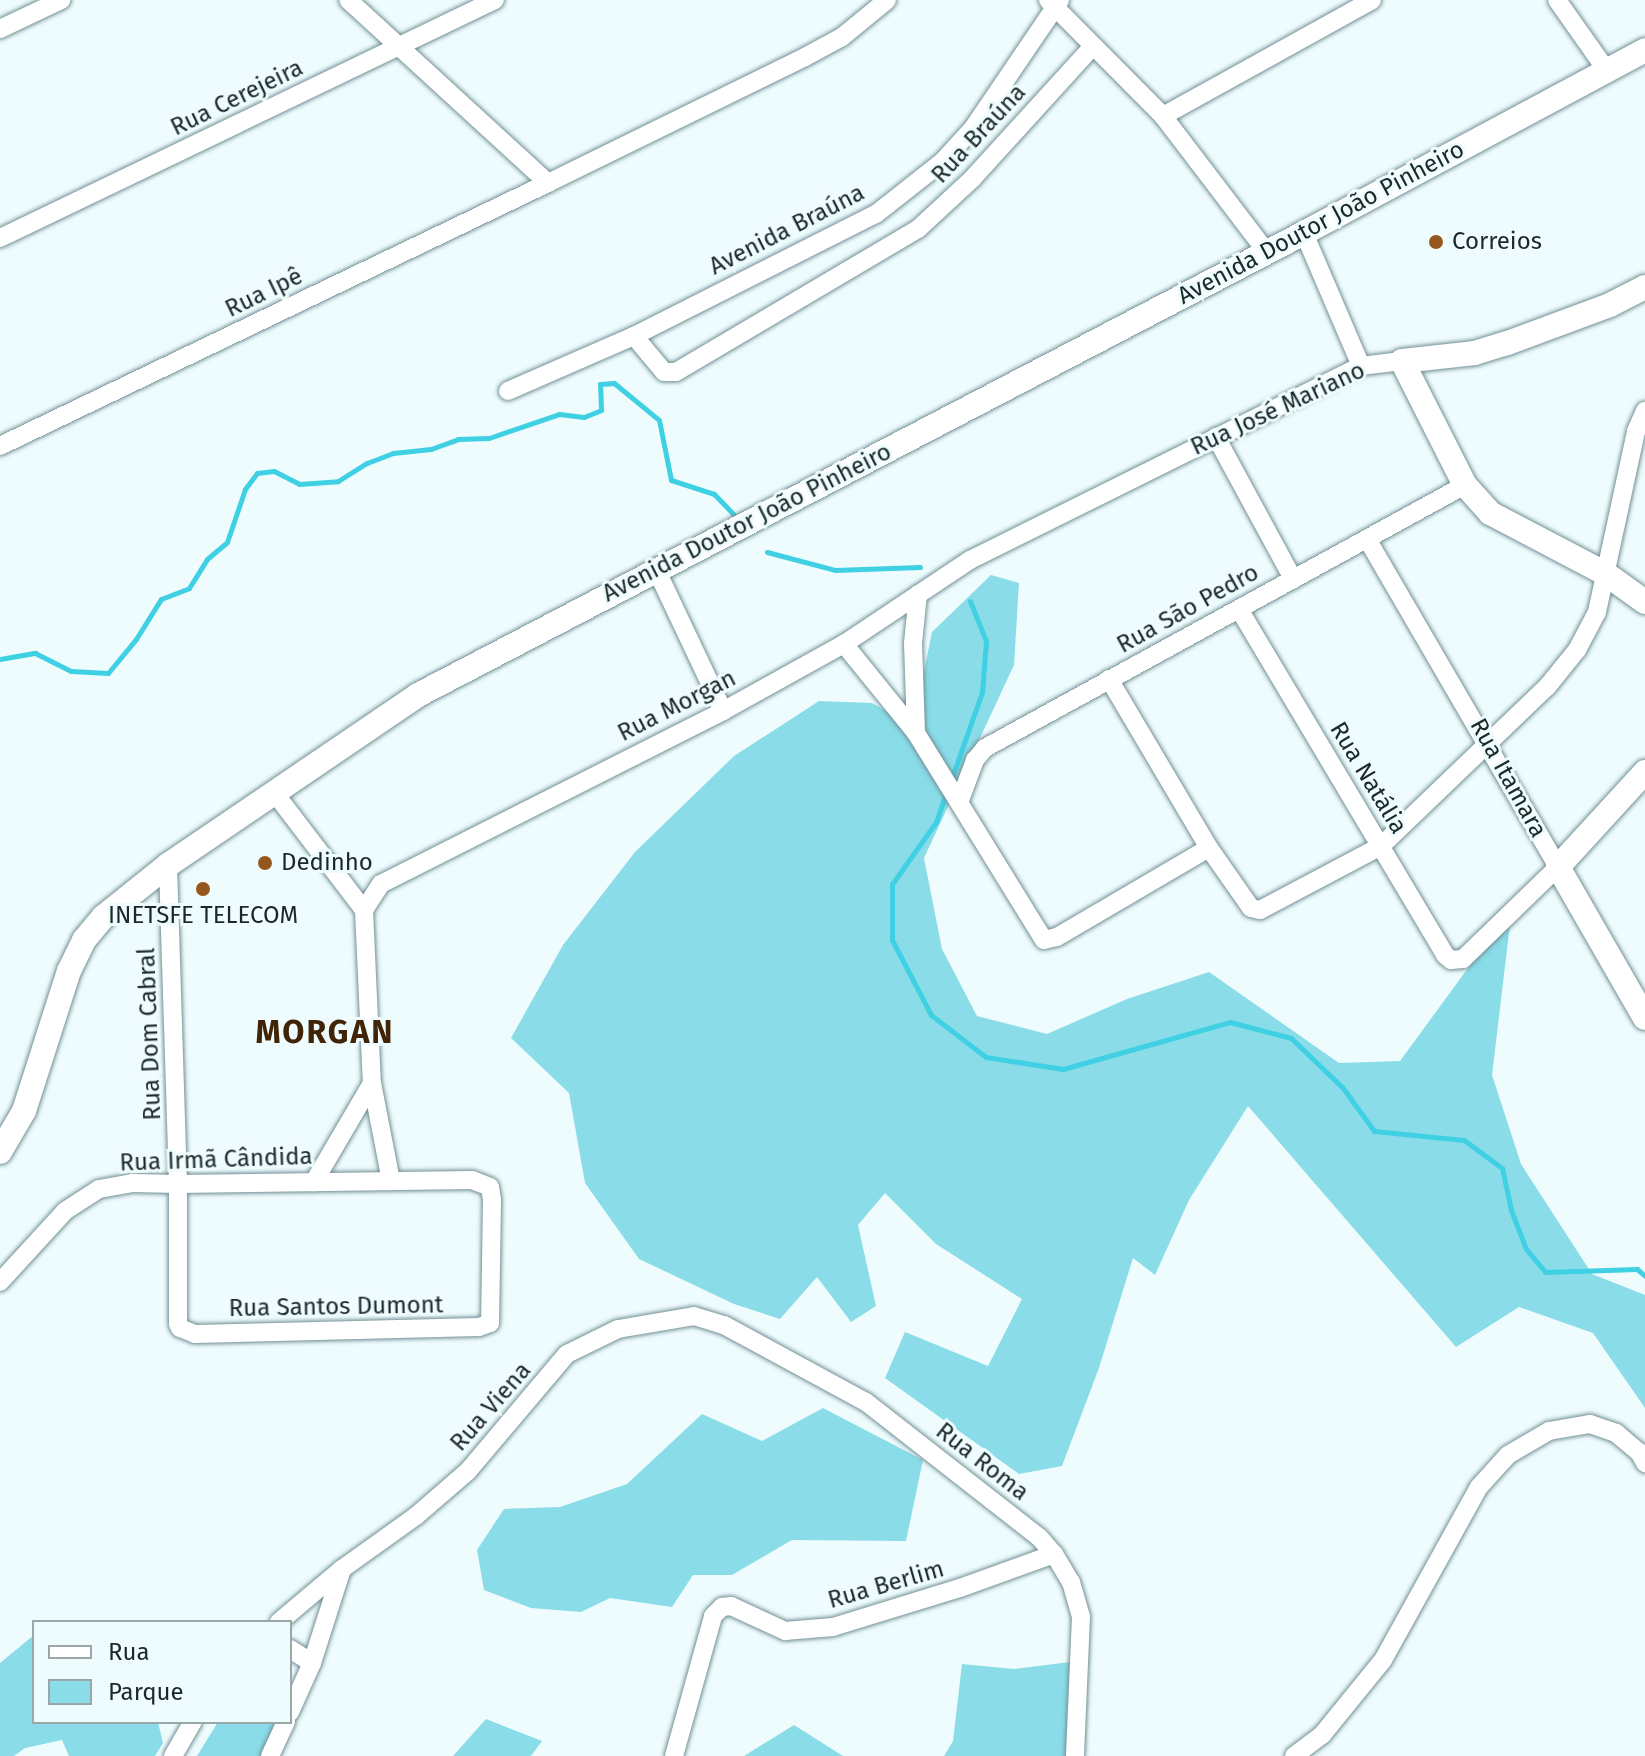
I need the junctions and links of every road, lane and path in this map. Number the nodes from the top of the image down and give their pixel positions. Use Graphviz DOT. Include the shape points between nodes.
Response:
graph roads {
  1 [pos="61,0"];
  2 [pos="348,0"];
  3 [pos="495,0"];
  4 [pos="887,0"];
  5 [pos="1372,0"];
  6 [pos="1557,0"];
  7 [pos="1055,2"];
  8 [pos="0,29"];
  9 [pos="399,47"];
  10 [pos="1092,47"];
  11 [pos="1645,50"];
  12 [pos="1607,71"];
  13 [pos="1163,116"];
  14 [pos="548,183"];
  15 [pos="876,214"];
  16 [pos="1304,233"];
  17 [pos="0,238"];
  18 [pos="892,242"];
  19 [pos="1266,251"];
  20 [pos="1645,287"];
  21 [pos="634,336"];
  22 [pos="1402,361"];
  23 [pos="1361,366"];
  24 [pos="508,391"];
  25 [pos="1645,411"];
  26 [pos="1216,437"];
  27 [pos="0,446"];
  28 [pos="1465,485"];
  29 [pos="1013,538"];
  30 [pos="1368,540"];
  31 [pos="656,569"];
  32 [pos="1606,574"];
  33 [pos="1293,579"];
  34 [pos="918,594"];
  35 [pos="1645,602"];
  36 [pos="1239,609"];
  37 [pos="844,644"];
  38 [pos="1109,679"];
  39 [pos="723,711"];
  40 [pos="916,733"];
  41 [pos="1490,744"];
  42 [pos="1645,772"];
  43 [pos="274,792"];
  44 [pos="960,800"];
  45 [pos="1381,846"];
  46 [pos="1209,848"];
  47 [pos="168,865"];
  48 [pos="1558,867"];
  49 [pos="364,910"];
  50 [pos="1643,1011"];
  51 [pos="372,1083"];
  52 [pos="0,1152"];
  53 [pos="391,1181"];
  54 [pos="314,1182"];
  55 [pos="178,1184"];
  56 [pos="0,1282"];
  57 [pos="694,1316"];
  58 [pos="479,1327"];
  59 [pos="195,1334"];
  60 [pos="1645,1463"];
  61 [pos="1054,1554"];
  62 [pos="342,1569"];
  63 [pos="281,1620"];
  64 [pos="292,1650"];
  65 [pos="312,1663"];
  66 [pos="292,1708"];
  67 [pos="192,1724"];
  68 [pos="285,1724"];
  69 [pos="173,1756"];
  70 [pos="270,1756"];
  71 [pos="674,1756"];
  72 [pos="1075,1756"];
  73 [pos="1294,1756"];
  1 -- 8 [label="street"];
  2 -- 9 [label="street"];
  3 -- 9 [label="street, Rua Cerejeira"];
  4 -- 14 [label="street, Rua Ipê" via="842,37 805,57"];
  5 -- 13 [label="street"];
  6 -- 12 [label="street"];
  7 -- 10 [label="street"];
  7 -- 15 [label="street, Avenida Braúna" via="973,128 943,161"];
  9 -- 14 [label="street"];
  9 -- 17 [label="street, Rua Cerejeira"];
  10 -- 13 [label="street"];
  10 -- 18 [label="street, Rua Braúna" via="945,206"];
  11 -- 12 [label="main road, Avenida Doutor João Pinheiro"];
  12 -- 16 [label="main road, Avenida Doutor João Pinheiro"];
  13 -- 19 [label="street"];
  14 -- 27 [label="street, Rua Ipê"];
  15 -- 18 [label="street"];
  15 -- 21 [label="street, Avenida Braúna"];
  16 -- 19 [label="main road, Avenida Doutor João Pinheiro"];
  16 -- 23 [label="street"];
  18 -- 21 [label="street, Rua Braúna" via="676,372 664,372"];
  19 -- 31 [label="main road, Avenida Doutor João Pinheiro"];
  20 -- 22 [label="main road, Rua José Mariano" via="1610,305 1475,353"];
  21 -- 24 [label="street, Avenida Braúna"];
  22 -- 23 [label="street, Rua José Mariano"];
  22 -- 28 [label="main road"];
  23 -- 26 [label="street, Rua José Mariano"];
  25 -- 32 [label="street" via="1636,431"];
  26 -- 29 [label="street, Rua José Mariano"];
  26 -- 33 [label="street"];
  28 -- 30 [label="street, Rua São Pedro"];
  28 -- 32 [label="main road" via="1500,521"];
  29 -- 34 [label="street, Rua Morgan"];
  30 -- 33 [label="street, Rua São Pedro"];
  30 -- 41 [label="street, Rua Itamara"];
  31 -- 39 [label="street"];
  31 -- 43 [label="main road, Avenida Doutor João Pinheiro" via="418,695"];
  32 -- 35 [label="main road"];
  32 -- 41 [label="street" via="1597,612 1577,650"];
  33 -- 36 [label="street, Rua São Pedro"];
  34 -- 37 [label="street, Rua Morgan"];
  34 -- 40 [label="street" via="913,643"];
  36 -- 38 [label="street, Rua São Pedro"];
  36 -- 45 [label="street, Rua Natália"];
  37 -- 39 [label="street, Rua Morgan"];
  37 -- 40 [label="street"];
  38 -- 44 [label="street, Rua São Pedro" via="985,748"];
  38 -- 46 [label="street"];
  39 -- 49 [label="street, Rua Morgan" via="381,884"];
  40 -- 44 [label="street"];
  41 -- 45 [label="street"];
  41 -- 48 [label="street, Rua Itamara"];
  42 -- 48 [label="main road"];
  43 -- 47 [label="main road, Avenida Doutor João Pinheiro"];
  43 -- 49 [label="street"];
  44 -- 46 [label="street" via="1044,940"];
  45 -- 46 [label="street" via="1260,910 1251,908"];
  45 -- 48 [label="street, Rua Natália" via="1451,960 1463,959"];
  47 -- 52 [label="main road, Avenida Doutor João Pinheiro" via="103,917 84,940 24,1111"];
  47 -- 55 [label="street, Rua Dom Cabral"];
  48 -- 50 [label="main road, Rua Itamara"];
  49 -- 51 [label="street"];
  51 -- 53 [label="street"];
  51 -- 54 [label="street"];
  53 -- 54 [label="street, Rua Irmã Cândida"];
  53 -- 58 [label="street, Rua Irmã Cândida" via="472,1180 490,1187 490,1323"];
  54 -- 55 [label="street, Rua Irmã Cândida"];
  55 -- 56 [label="street, Rua Irmã Cândida" via="99,1189 65,1211"];
  55 -- 59 [label="street, Rua Dom Cabral" via="178,1324"];
  57 -- 61 [label="street, Rua Roma" via="724,1325 866,1402"];
  57 -- 62 [label="street, Rua Viena" via="618,1329 567,1354 468,1471"];
  58 -- 59 [label="street, Rua Santos Dumont"];
  60 -- 73 [label="street" via="1616,1433 1590,1424 1549,1431 1508,1455 1479,1487 1383,1660 1322,1735"];
  61 -- 71 [label="street, Rua Berlim" via="833,1627 785,1631 731,1606 718,1609"];
  61 -- 72 [label="street, Rua Roma" via="1071,1582 1081,1617"];
  62 -- 63 [label="street, Rua Viena"];
  62 -- 65 [label="street"];
  64 -- 65 [label="street"];
  65 -- 66 [label="street"];
  67 -- 69 [label="street"];
  68 -- 70 [label="street"];
}
